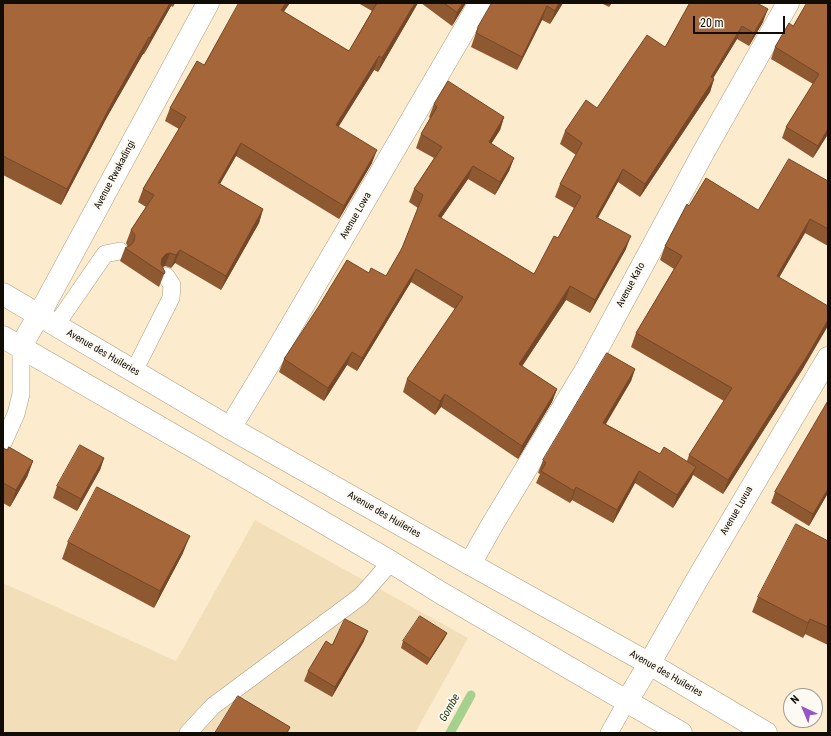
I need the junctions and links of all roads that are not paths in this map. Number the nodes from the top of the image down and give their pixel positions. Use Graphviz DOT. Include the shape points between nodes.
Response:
graph roads {
  1 [pos="208,3"];
  2 [pos="480,3"];
  3 [pos="788,3"];
  4 [pos="120,251"];
  5 [pos="166,276"];
  6 [pos="3,294"];
  7 [pos="48,320"];
  8 [pos="12,342"];
  9 [pos="828,358"];
  10 [pos="134,371"];
  11 [pos="230,428"];
  12 [pos="3,443"];
  13 [pos="391,562"];
  14 [pos="470,564"];
  15 [pos="650,664"];
  16 [pos="627,702"];
  17 [pos="188,733"];
  18 [pos="610,733"];
  19 [pos="681,733"];
  20 [pos="766,733"];
  1 -- 7 [label="street, Avenue Rwakadingi"];
  2 -- 11 [label="street, Avenue Lowa"];
  3 -- 14 [label="street, Avenue Kato" via="702,153 587,368"];
  4 -- 7 [label="lane" via="105,254"];
  5 -- 10 [label="lane" via="172,285 171,298"];
  6 -- 7 [label="street, Avenue des Huileries"];
  7 -- 8 [label="street, Avenue Rwakadingi"];
  7 -- 10 [label="street, Avenue des Huileries"];
  8 -- 12 [label="lane" via="21,394 16,414"];
  8 -- 13 [label="street"];
  9 -- 15 [label="street, Avenue Luvua"];
  10 -- 11 [label="street, Avenue des Huileries"];
  11 -- 14 [label="street, Avenue des Huileries"];
  13 -- 16 [label="street"];
  13 -- 17 [label="lane" via="361,596 213,706"];
  14 -- 15 [label="street, Avenue des Huileries"];
  15 -- 16 [label="street, Avenue Luvua"];
  15 -- 20 [label="street, Avenue des Huileries"];
  16 -- 18 [label="lane"];
  16 -- 19 [label="street"];
}
